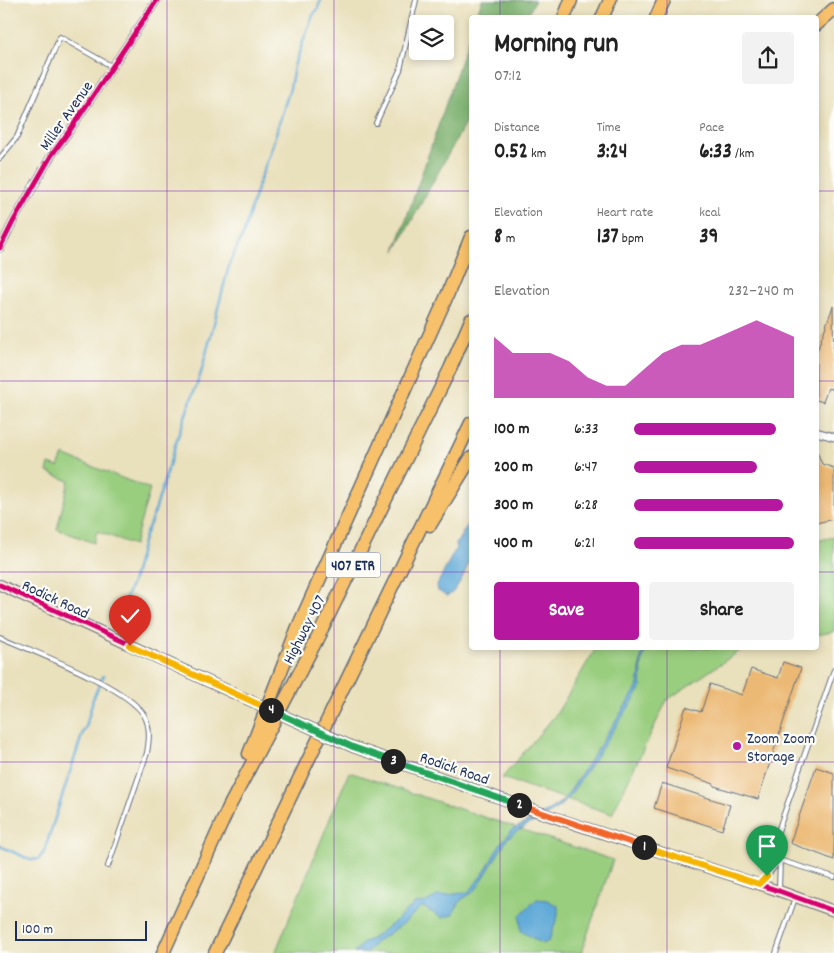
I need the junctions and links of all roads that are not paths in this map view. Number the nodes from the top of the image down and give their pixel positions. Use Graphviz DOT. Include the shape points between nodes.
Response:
graph roads {
  1 [pos="157,0"];
  2 [pos="416,0"];
  3 [pos="564,0"];
  4 [pos="571,0"];
  5 [pos="610,0"];
  6 [pos="664,0"];
  7 [pos="834,9"];
  8 [pos="560,15"];
  9 [pos="565,15"];
  10 [pos="603,15"];
  11 [pos="657,15"];
  12 [pos="819,22"];
  13 [pos="113,67"];
  14 [pos="376,123"];
  15 [pos="0,158"];
  16 [pos="469,242"];
  17 [pos="0,248"];
  18 [pos="469,325"];
  19 [pos="469,427"];
  20 [pos="819,433"];
  21 [pos="834,437"];
  22 [pos="469,461"];
  23 [pos="396,578"];
  24 [pos="0,586"];
  25 [pos="0,637"];
  26 [pos="834,670"];
  27 [pos="229,807"];
  28 [pos="780,860"];
  29 [pos="108,866"];
  30 [pos="834,878"];
  31 [pos="759,884"];
  32 [pos="779,891"];
  33 [pos="795,897"];
  34 [pos="833,910"];
  35 [pos="163,953"];
  36 [pos="215,953"];
  37 [pos="776,953"];
  1 -- 13 [label="street, Miller Avenue"];
  2 -- 14 [label="lane" via="400,70"];
  3 -- 8 [label="highway"];
  4 -- 9 [label="highway"];
  5 -- 10 [label="highway"];
  6 -- 11 [label="highway"];
  7 -- 12 [label="highway"];
  13 -- 15 [label="lane" via="60,37 17,137"];
  13 -- 17 [label="street, Miller Avenue" via="51,156"];
  16 -- 27 [label="highway" via="298,627"];
  18 -- 27 [label="highway, Highway 407 / 407 ETR" via="316,641"];
  19 -- 23 [label="highway, 407 ETR"];
  20 -- 21 [label="street"];
  22 -- 23 [label="highway"];
  23 -- 36 [label="highway, 407 ETR"];
  24 -- 31 [label="main road, Rodick Road, bridge" via="353,747"];
  25 -- 29 [label="lane" via="93,679 124,696 144,715 148,727 147,753"];
  26 -- 28 [label="lane" via="769,856"];
  27 -- 35 [label="highway, Highway 407 / 407 ETR"];
  28 -- 30 [label="lane"];
  28 -- 31 [label="lane"];
  28 -- 32 [label="lane"];
  31 -- 32 [label="main road, Rodick Road"];
  32 -- 33 [label="main road, Rodick Road"];
  33 -- 34 [label="main road, Rodick Road"];
  33 -- 37 [label="lane"];
}
